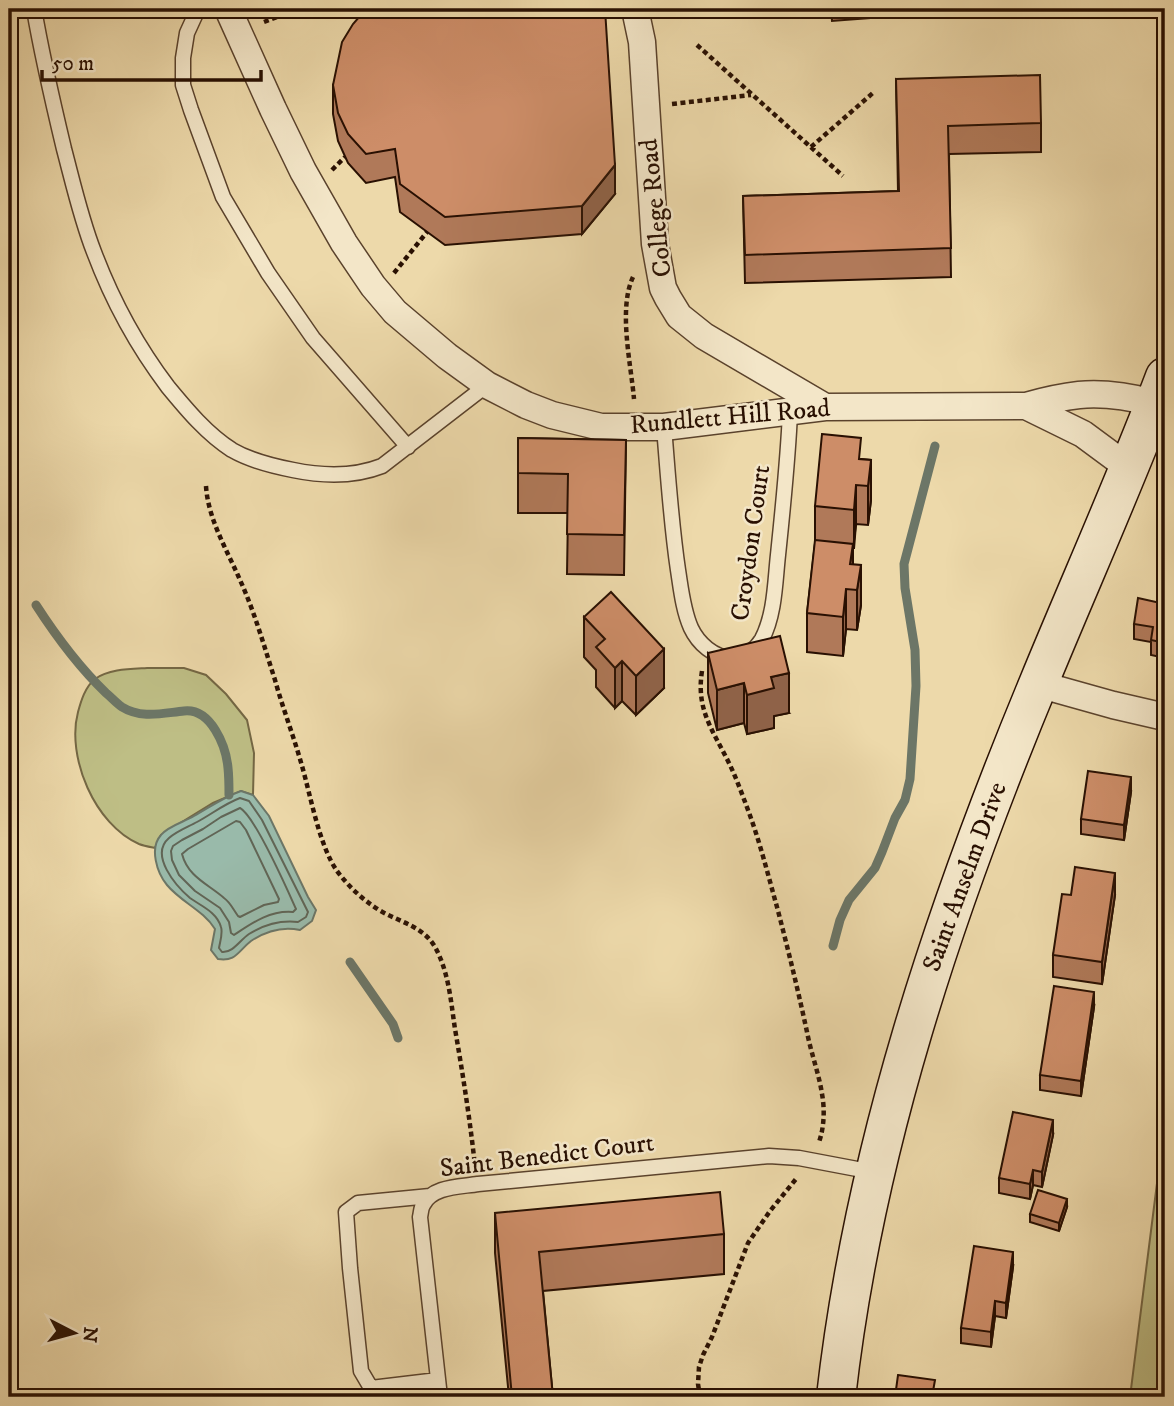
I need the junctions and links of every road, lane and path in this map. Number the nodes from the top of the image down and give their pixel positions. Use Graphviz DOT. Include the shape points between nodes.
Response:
graph roads {
  1 [pos="34,9"];
  2 [pos="198,9"];
  3 [pos="228,9"];
  4 [pos="299,9"];
  5 [pos="635,9"];
  6 [pos="254,27"];
  7 [pos="697,45"];
  8 [pos="874,92"];
  9 [pos="752,95"];
  10 [pos="647,107"];
  11 [pos="811,148"];
  12 [pos="345,157"];
  13 [pos="327,176"];
  14 [pos="843,176"];
  15 [pos="427,232"];
  16 [pos="655,244"];
  17 [pos="389,279"];
  18 [pos="487,385"];
  19 [pos="1160,390"];
  20 [pos="1026,406"];
  21 [pos="635,407"];
  22 [pos="825,407"];
  23 [pos="790,412"];
  24 [pos="664,427"];
  25 [pos="408,447"];
  26 [pos="1129,468"];
  27 [pos="206,486"];
  28 [pos="710,650"];
  29 [pos="1038,684"];
  30 [pos="1165,717"];
  31 [pos="810,1160"];
  32 [pos="874,1173"];
  33 [pos="478,1184"];
  34 [pos="430,1196"];
  35 [pos="438,1380"];
  36 [pos="440,1397"];
  37 [pos="701,1397"];
  38 [pos="836,1397"];
  1 -- 25 [label="lane" via="58,124 93,250 132,333 192,416 213,436 252,460 302,472 369,472"];
  2 -- 25 [label="lane" via="187,33 183,85 223,197 313,338"];
  3 -- 18 [label="street, Rundlett Hill Road" via="303,171 359,267 419,334"];
  4 -- 6 [label="path"];
  5 -- 10 [label="street, College Road"];
  7 -- 9 [label="path"];
  8 -- 11 [label="path"];
  9 -- 10 [label="path"];
  9 -- 11 [label="path"];
  10 -- 16 [label="street, College Road"];
  11 -- 14 [label="path"];
  12 -- 13 [label="path"];
  15 -- 17 [label="path"];
  16 -- 21 [label="path" via="637,267 625,306"];
  16 -- 22 [label="street, College Road" via="663,288 679,316 704,336"];
  18 -- 24 [label="street, Rundlett Hill Road" via="542,412 586,424"];
  18 -- 25 [label="lane"];
  19 -- 20 [label="street, Rundlett Hill Road" via="1081,394"];
  19 -- 26 [label="street, Saint Anselm Drive"];
  20 -- 22 [label="street, Rundlett Hill Road"];
  20 -- 26 [label="street, Rundlett Hill Road" via="1083,434"];
  22 -- 23 [label="street, Rundlett Hill Road"];
  23 -- 24 [label="street, Rundlett Hill Road"];
  23 -- 28 [label="lane, Croydon Court" via="768,625 761,641 743,656 732,658"];
  24 -- 28 [label="lane, Croydon Court" via="681,588 690,627"];
  26 -- 29 [label="street, Saint Anselm Drive"];
  27 -- 33 [label="path" via="210,512 261,634 329,857 346,884 381,911 426,935 440,957"];
  28 -- 31 [label="path" via="701,672 702,708 760,845 822,1094 822,1134"];
  29 -- 30 [label="street"];
  29 -- 32 [label="street, Saint Anselm Drive" via="940,941"];
  31 -- 32 [label="lane, Saint Benedict Court"];
  31 -- 33 [label="lane, Saint Benedict Court" via="739,1158"];
  31 -- 37 [label="path" via="748,1243 699,1367"];
  32 -- 38 [label="street, Saint Anselm Drive"];
  33 -- 34 [label="lane, Saint Benedict Court" via="440,1189"];
  34 -- 35 [label="lane, Saint Benedict Court" via="420,1217"];
  34 -- 35 [label="lane" via="358,1203 346,1212 360,1371 371,1388"];
  35 -- 36 [label="lane, Saint Benedict Court"];
}
